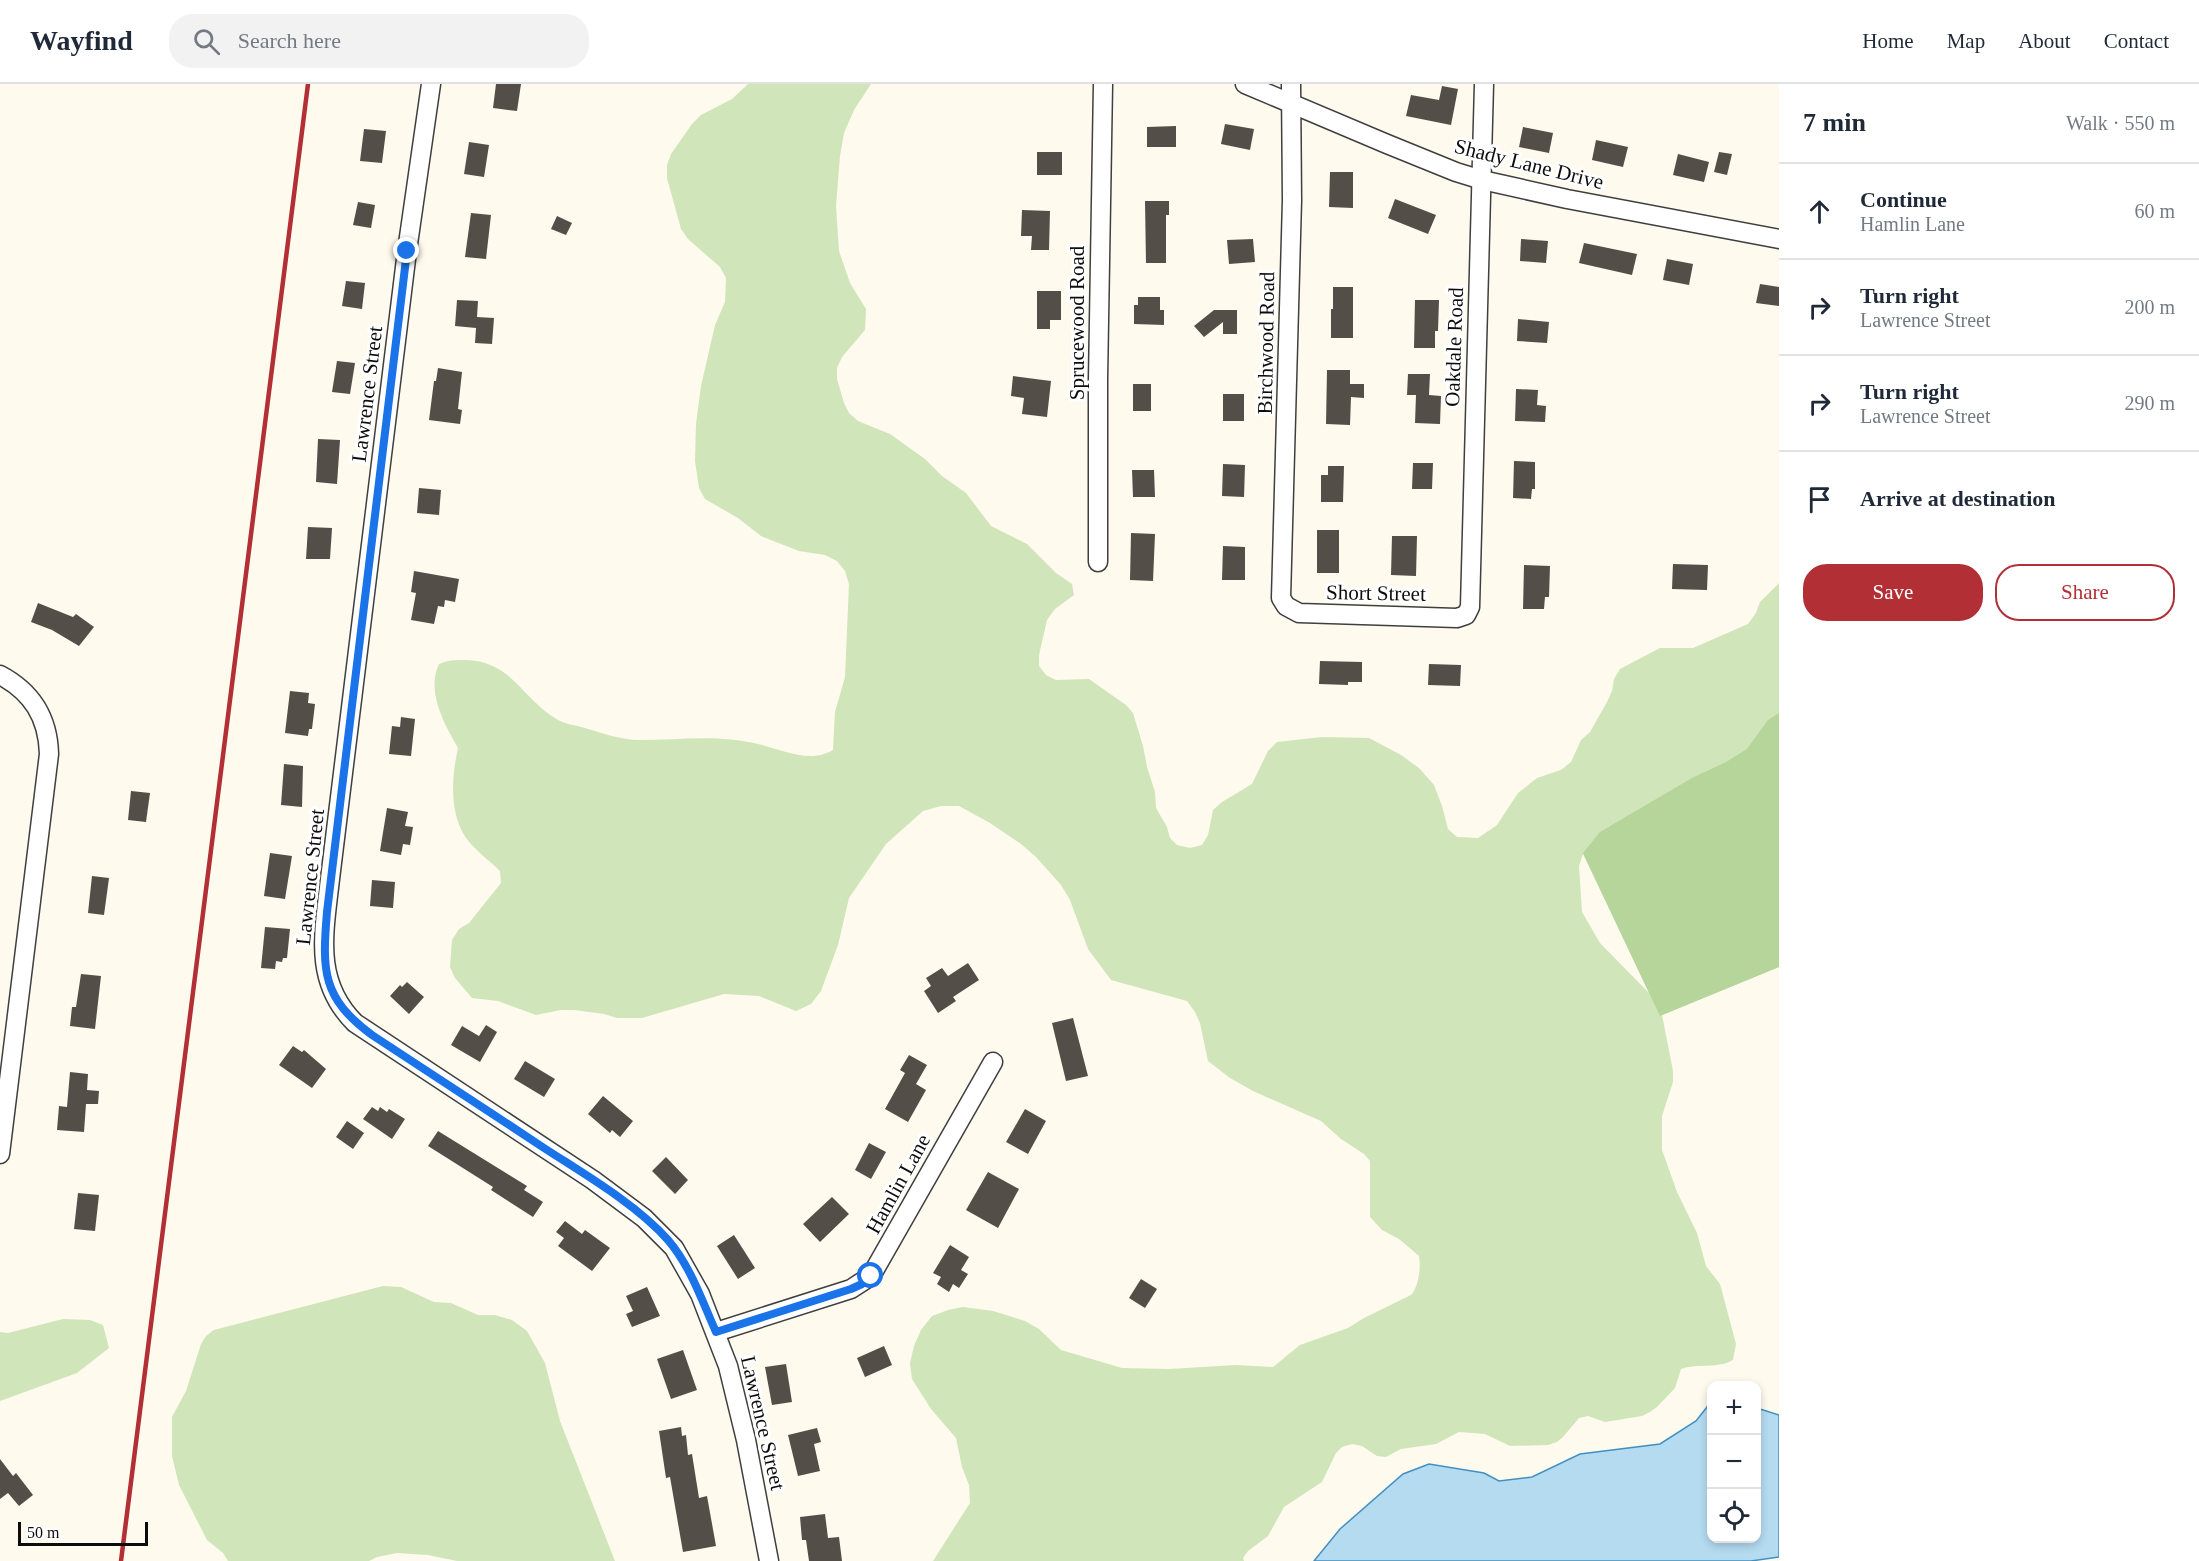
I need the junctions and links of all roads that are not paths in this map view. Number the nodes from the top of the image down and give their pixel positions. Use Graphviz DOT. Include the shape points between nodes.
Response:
graph roads {
  1 [pos="431,84"];
  2 [pos="1102,84"];
  3 [pos="1245,84"];
  4 [pos="1291,84"];
  5 [pos="1484,84"];
  6 [pos="1291,102"];
  7 [pos="1482,180"];
  8 [pos="1779,239"];
  9 [pos="1098,562"];
  10 [pos="1283,603"];
  11 [pos="1469,611"];
  12 [pos="0,675"];
  13 [pos="993,1062"];
  14 [pos="0,1154"];
  15 [pos="716,1332"];
  16 [pos="769,1561"];
  1 -- 15 [label="street, Lawrence Street" via="329,890 324,940 326,973 334,995 355,1023 593,1180 653,1226 686,1266"];
  2 -- 9 [label="street, Sprucewood Road"];
  3 -- 6 [label="street, Shady Lane Drive"];
  4 -- 6 [label="street, Birchwood Road"];
  5 -- 7 [label="street, Oakdale Road"];
  6 -- 7 [label="street, Shady Lane Drive"];
  6 -- 10 [label="street, Birchwood Road"];
  7 -- 8 [label="street, Shady Lane Drive"];
  7 -- 11 [label="street, Oakdale Road"];
  10 -- 11 [label="street, Short Street" via="1291,610 1311,614 1456,618"];
  12 -- 14 [label="street" via="21,688 36,704 48,737"];
  13 -- 15 [label="street, Hamlin Lane" via="871,1276 851,1289"];
  15 -- 16 [label="street, Lawrence Street" via="737,1402"];
}
